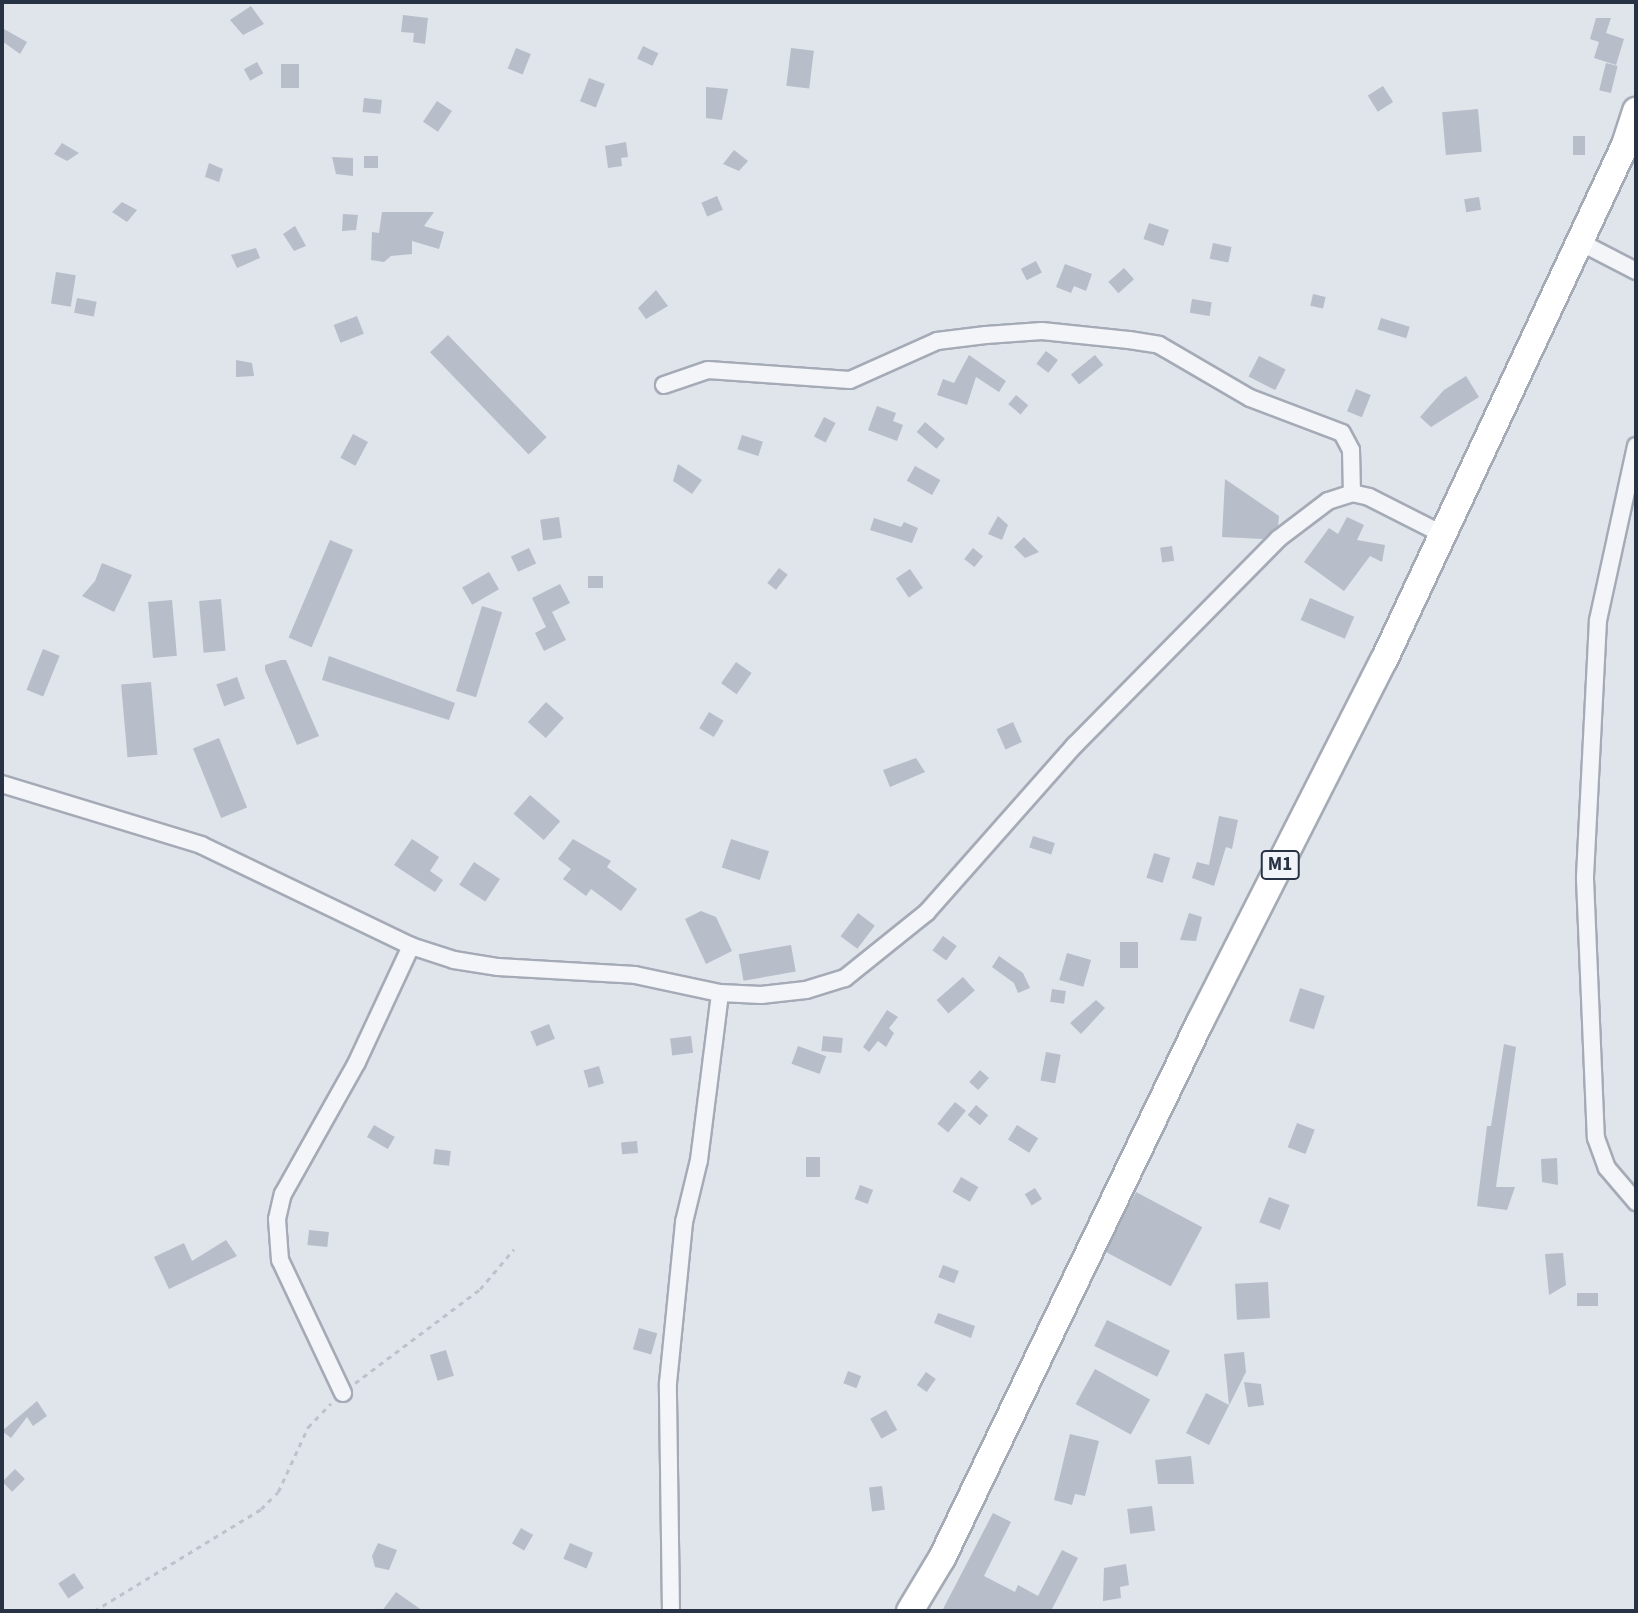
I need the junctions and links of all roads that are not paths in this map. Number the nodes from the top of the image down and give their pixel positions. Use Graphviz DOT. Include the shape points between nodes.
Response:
graph roads {
  1 [pos="1636,111"];
  2 [pos="1580,242"];
  3 [pos="1633,275"];
  4 [pos="664,385"];
  5 [pos="1636,446"];
  6 [pos="1352,493"];
  7 [pos="1444,535"];
  8 [pos="2,784"];
  9 [pos="411,946"];
  10 [pos="720,993"];
  11 [pos="1636,1202"];
  12 [pos="343,1393"];
  13 [pos="671,1611"];
  14 [pos="910,1611"];
  1 -- 2 [label="highway, M1"];
  2 -- 3 [label="street"];
  2 -- 7 [label="highway, M1"];
  4 -- 6 [label="street" via="708,370 850,380 937,341 986,335 1042,331 1129,340 1159,345 1250,398 1342,433 1351,450"];
  5 -- 11 [label="street" via="1598,620 1585,879 1596,1138 1607,1168"];
  6 -- 7 [label="street"];
  6 -- 10 [label="street" via="1328,500 1278,539 1076,745 927,912 882,952 845,978 806,990"];
  7 -- 14 [label="highway, M1" via="1200,1022 942,1558"];
  8 -- 9 [label="street" via="201,845"];
  9 -- 10 [label="street" via="498,968 586,969"];
  9 -- 12 [label="street" via="357,1062 283,1194 277,1219 280,1260"];
  10 -- 13 [label="street" via="699,1160 684,1222 668,1383"];
}
